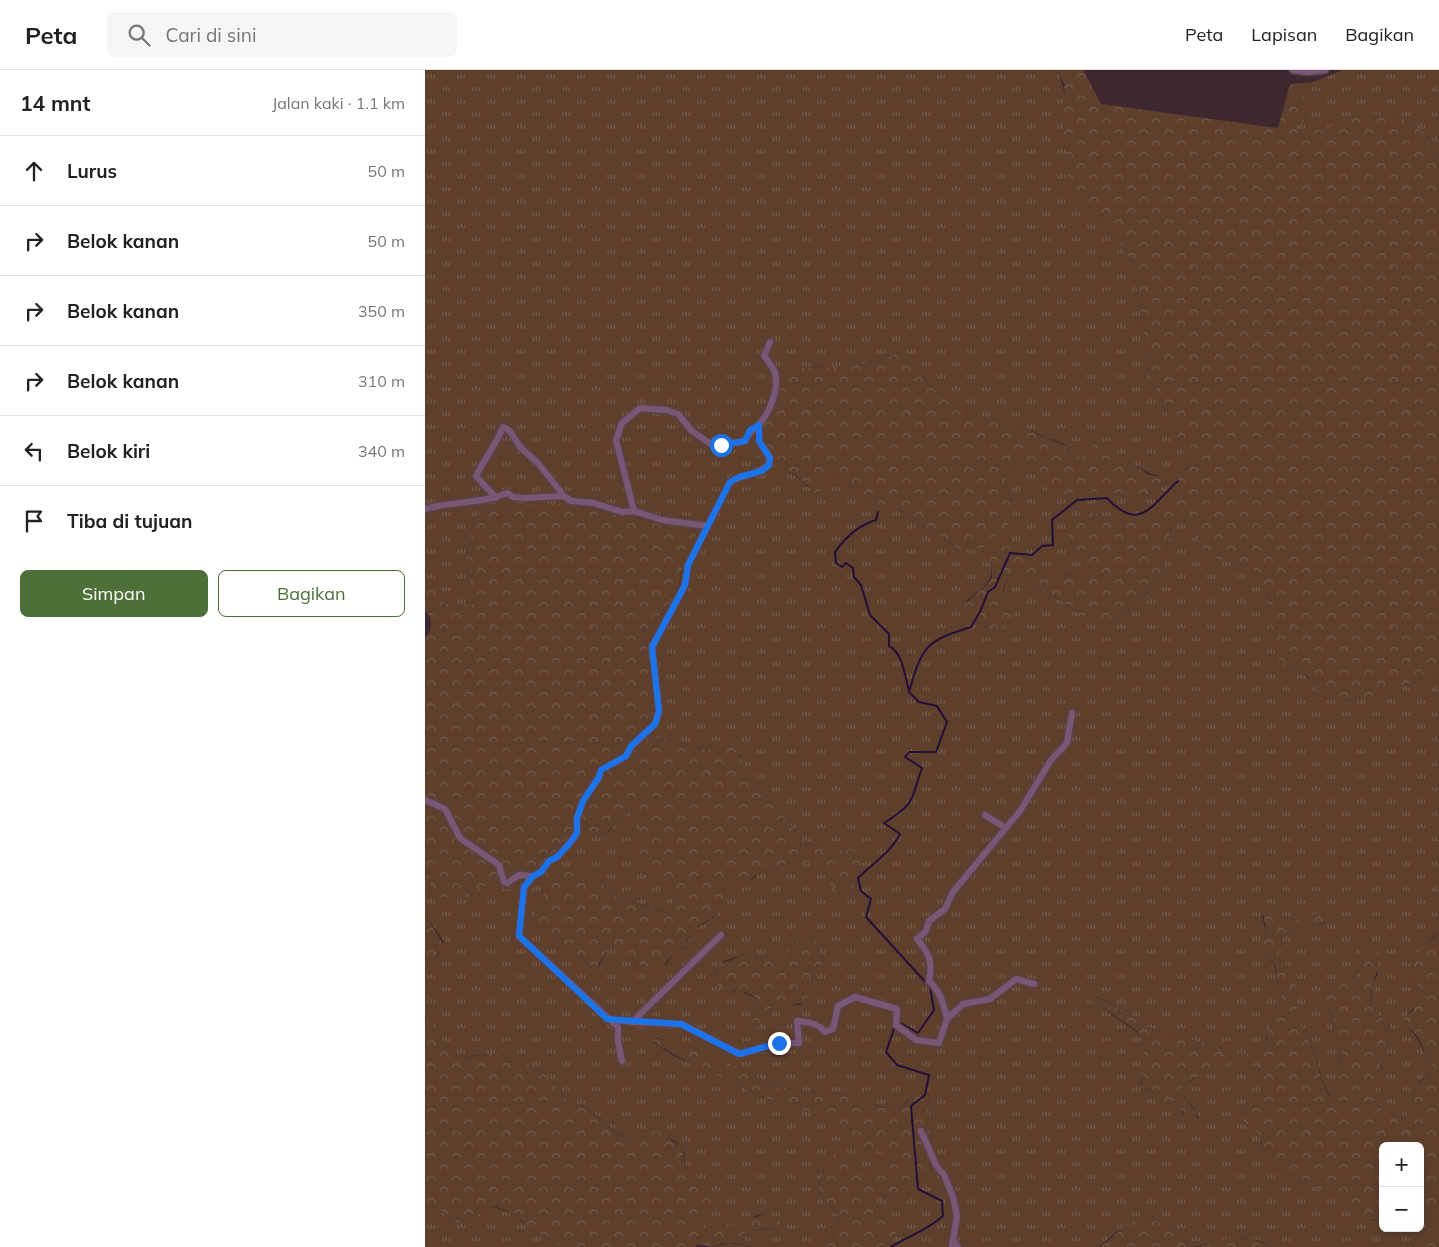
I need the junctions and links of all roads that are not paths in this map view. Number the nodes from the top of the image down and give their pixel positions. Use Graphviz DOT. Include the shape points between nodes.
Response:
graph roads {
  1 [pos="1293,70"];
  2 [pos="1325,70"];
  3 [pos="770,342"];
  4 [pos="759,425"];
  5 [pos="564,496"];
  6 [pos="496,498"];
  7 [pos="425,508"];
  8 [pos="634,511"];
  9 [pos="708,526"];
  10 [pos="1072,713"];
  11 [pos="425,800"];
  12 [pos="985,815"];
  13 [pos="1004,828"];
  14 [pos="533,876"];
  15 [pos="721,935"];
  16 [pos="1034,984"];
  17 [pos="607,1019"];
  18 [pos="947,1019"];
  19 [pos="631,1022"];
  20 [pos="622,1061"];
  21 [pos="921,1131"];
  22 [pos="953,1240"];
  23 [pos="951,1247"];
  24 [pos="958,1247"];
  1 -- 2 [label="street"];
  3 -- 4 [label="street" via="764,356 775,372 776,385 766,415"];
  4 -- 8 [label="street" via="750,430 745,441 715,447 692,431 678,414 640,408 622,423 615,440"];
  4 -- 9 [label="street" via="759,441 770,458 769,465 762,471 730,482"];
  5 -- 6 [label="street" via="525,498 507,493"];
  5 -- 6 [label="street" via="509,430 503,427 496,445 488,452 476,476"];
  5 -- 8 [label="street" via="622,512"];
  6 -- 7 [label="street"];
  8 -- 9 [label="street" via="662,520"];
  9 -- 14 [label="street" via="688,565 685,585 652,647 659,711 655,724 631,746 626,756 601,770 583,801 577,818 577,833 557,857"];
  10 -- 13 [label="street" via="1067,743 1051,760 1020,811"];
  11 -- 14 [label="street" via="445,809 459,838 499,865 504,882 519,875"];
  12 -- 13 [label="street"];
  13 -- 18 [label="street" via="953,892 945,909 929,921 927,931 917,939 930,958 929,981 938,989"];
  14 -- 17 [label="street" via="524,887 519,936"];
  15 -- 19 [label="street"];
  16 -- 18 [label="street" via="1016,979 990,999 963,1004"];
  17 -- 19 [label="street"];
  17 -- 20 [label="street" via="618,1027 617,1042"];
  18 -- 19 [label="street" via="939,1043 916,1040 896,1025 897,1008 855,997 838,1006 833,1029 825,1032 812,1023 797,1021 799,1044 779,1043 739,1054 681,1024"];
  21 -- 22 [label="street" via="953,1197 957,1216"];
  22 -- 23 [label="street"];
  22 -- 24 [label="street"];
}
